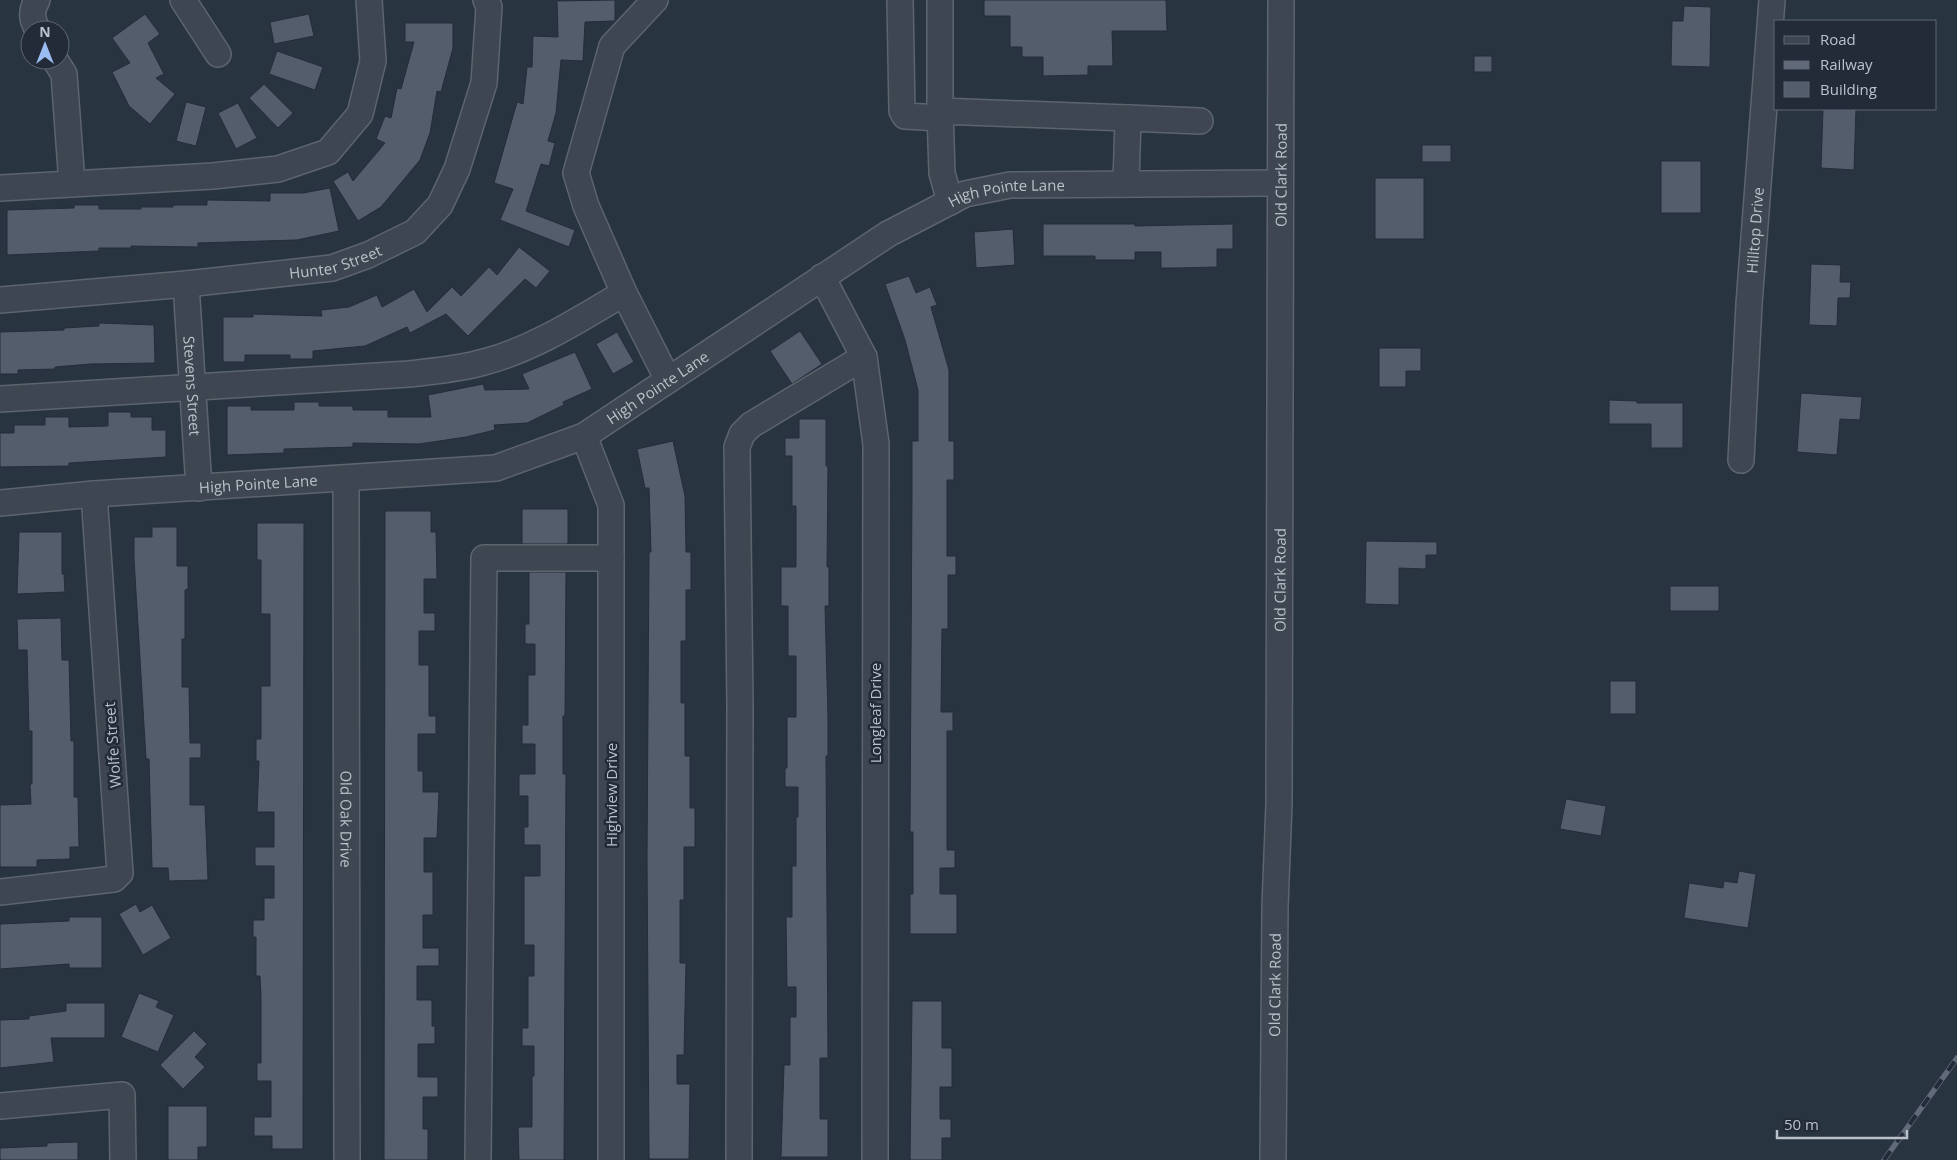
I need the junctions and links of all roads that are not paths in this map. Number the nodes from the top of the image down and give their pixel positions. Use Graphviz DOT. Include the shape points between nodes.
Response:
graph roads {
  1 [pos="37,0"];
  2 [pos="183,0"];
  3 [pos="368,0"];
  4 [pos="486,0"];
  5 [pos="655,0"];
  6 [pos="900,0"];
  7 [pos="940,0"];
  8 [pos="1281,0"];
  9 [pos="1772,0"];
  10 [pos="33,20"];
  11 [pos="218,54"];
  12 [pos="61,70"];
  13 [pos="940,115"];
  14 [pos="1128,118"];
  15 [pos="1200,121"];
  16 [pos="1279,182"];
  17 [pos="72,184"];
  18 [pos="1126,184"];
  19 [pos="0,188"];
  20 [pos="950,202"];
  21 [pos="822,277"];
  22 [pos="186,284"];
  23 [pos="624,292"];
  24 [pos="0,300"];
  25 [pos="864,357"];
  26 [pos="668,380"];
  27 [pos="192,386"];
  28 [pos="0,399"];
  29 [pos="584,436"];
  30 [pos="1741,460"];
  31 [pos="346,478"];
  32 [pos="199,488"];
  33 [pos="94,494"];
  34 [pos="0,503"];
  35 [pos="611,558"];
  36 [pos="0,892"];
  37 [pos="0,1106"];
  38 [pos="123,1160"];
  39 [pos="347,1160"];
  40 [pos="478,1160"];
  41 [pos="611,1160"];
  42 [pos="739,1160"];
  43 [pos="874,1160"];
  44 [pos="1273,1160"];
  1 -- 10 [label="street" via="32,10"];
  2 -- 11 [label="street"];
  3 -- 17 [label="street" via="373,61 360,114 328,152 278,169"];
  4 -- 22 [label="street, Hunter Street" via="484,83 449,187 440,205 415,232 332,268"];
  5 -- 23 [label="street" via="612,46 576,173 586,206"];
  6 -- 13 [label="street" via="902,111 911,118"];
  7 -- 13 [label="street"];
  8 -- 16 [label="street, Old Clark Road"];
  9 -- 30 [label="street, Hilltop Drive" via="1749,304"];
  12 -- 17 [label="street"];
  13 -- 14 [label="street"];
  13 -- 20 [label="street" via="942,173"];
  14 -- 15 [label="street"];
  14 -- 18 [label="street"];
  16 -- 18 [label="street, High Pointe Lane"];
  16 -- 44 [label="street, Old Clark Road" via="1279,804"];
  17 -- 19 [label="street"];
  18 -- 20 [label="street, High Pointe Lane" via="1010,185 965,194"];
  20 -- 21 [label="street, High Pointe Lane" via="888,234"];
  21 -- 25 [label="street, Longleaf Drive"];
  21 -- 26 [label="street, High Pointe Lane"];
  22 -- 24 [label="street, Hunter Street"];
  22 -- 27 [label="street, Stevens Street"];
  23 -- 26 [label="street"];
  23 -- 27 [label="street" via="536,342 486,362 461,368 409,374"];
  25 -- 42 [label="street" via="751,425 742,434 737,447"];
  25 -- 43 [label="street, Longleaf Drive" via="876,444"];
  26 -- 29 [label="street, High Pointe Lane"];
  27 -- 28 [label="street"];
  27 -- 32 [label="street, Stevens Street"];
  29 -- 31 [label="street, High Pointe Lane" via="496,468"];
  29 -- 35 [label="street, Highview Drive" via="611,505"];
  31 -- 32 [label="street, High Pointe Lane"];
  31 -- 39 [label="street, Old Oak Drive"];
  32 -- 33 [label="street, High Pointe Lane"];
  33 -- 34 [label="street, High Pointe Lane"];
  33 -- 36 [label="street, Wolfe Street" via="120,873 114,879"];
  35 -- 40 [label="street" via="484,558"];
  35 -- 41 [label="street, Highview Drive"];
  37 -- 38 [label="street" via="122,1096"];
}
